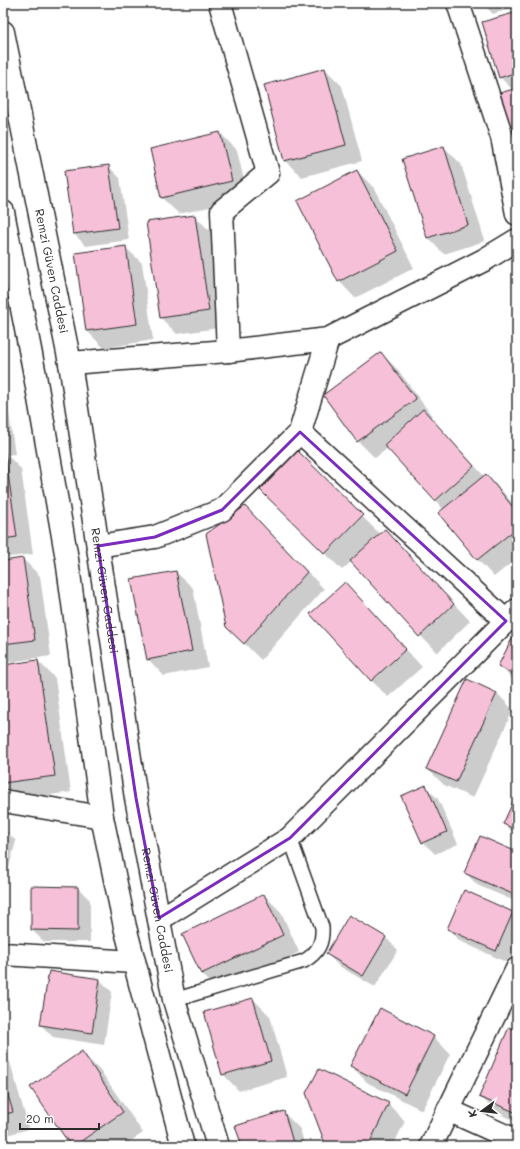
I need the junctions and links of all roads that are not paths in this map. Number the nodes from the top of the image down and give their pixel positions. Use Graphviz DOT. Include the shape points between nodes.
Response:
graph roads {
  1 [pos="220,3"];
  2 [pos="458,3"];
  3 [pos="3,32"];
  4 [pos="3,212"];
  5 [pos="517,214"];
  6 [pos="517,240"];
  7 [pos="10,282"];
  8 [pos="328,339"];
  9 [pos="228,351"];
  10 [pos="70,363"];
  11 [pos="300,432"];
  12 [pos="98,546"];
  13 [pos="512,616"];
  14 [pos="3,801"];
  15 [pos="102,817"];
  16 [pos="290,838"];
  17 [pos="159,918"];
  18 [pos="3,954"];
  19 [pos="134,962"];
  20 [pos="517,969"];
  21 [pos="174,1000"];
  22 [pos="448,1110"];
  23 [pos="517,1142"];
  24 [pos="183,1146"];
  25 [pos="218,1146"];
  26 [pos="431,1146"];
  1 -- 9 [label="street" via="268,173 222,211"];
  2 -- 5 [label="street" via="502,138"];
  3 -- 10 [label="street, Remzi Güven Caddesi"];
  4 -- 7 [label="street"];
  6 -- 8 [label="street" via="484,260"];
  7 -- 15 [label="street" via="67,559"];
  8 -- 9 [label="street"];
  8 -- 11 [label="street"];
  9 -- 10 [label="street"];
  10 -- 12 [label="street, Remzi Güven Caddesi"];
  11 -- 12 [label="street" via="222,510 155,537"];
  11 -- 13 [label="street"];
  12 -- 17 [label="street, Remzi Güven Caddesi" via="136,798"];
  13 -- 16 [label="street"];
  14 -- 15 [label="street"];
  15 -- 19 [label="street"];
  16 -- 17 [label="street"];
  16 -- 21 [label="lane" via="322,927 323,936 316,952 304,961"];
  17 -- 21 [label="street, Remzi Güven Caddesi"];
  18 -- 19 [label="street"];
  19 -- 24 [label="street"];
  20 -- 22 [label="street"];
  21 -- 25 [label="street, Remzi Güven Caddesi"];
  22 -- 23 [label="street"];
  22 -- 26 [label="street"];
}
